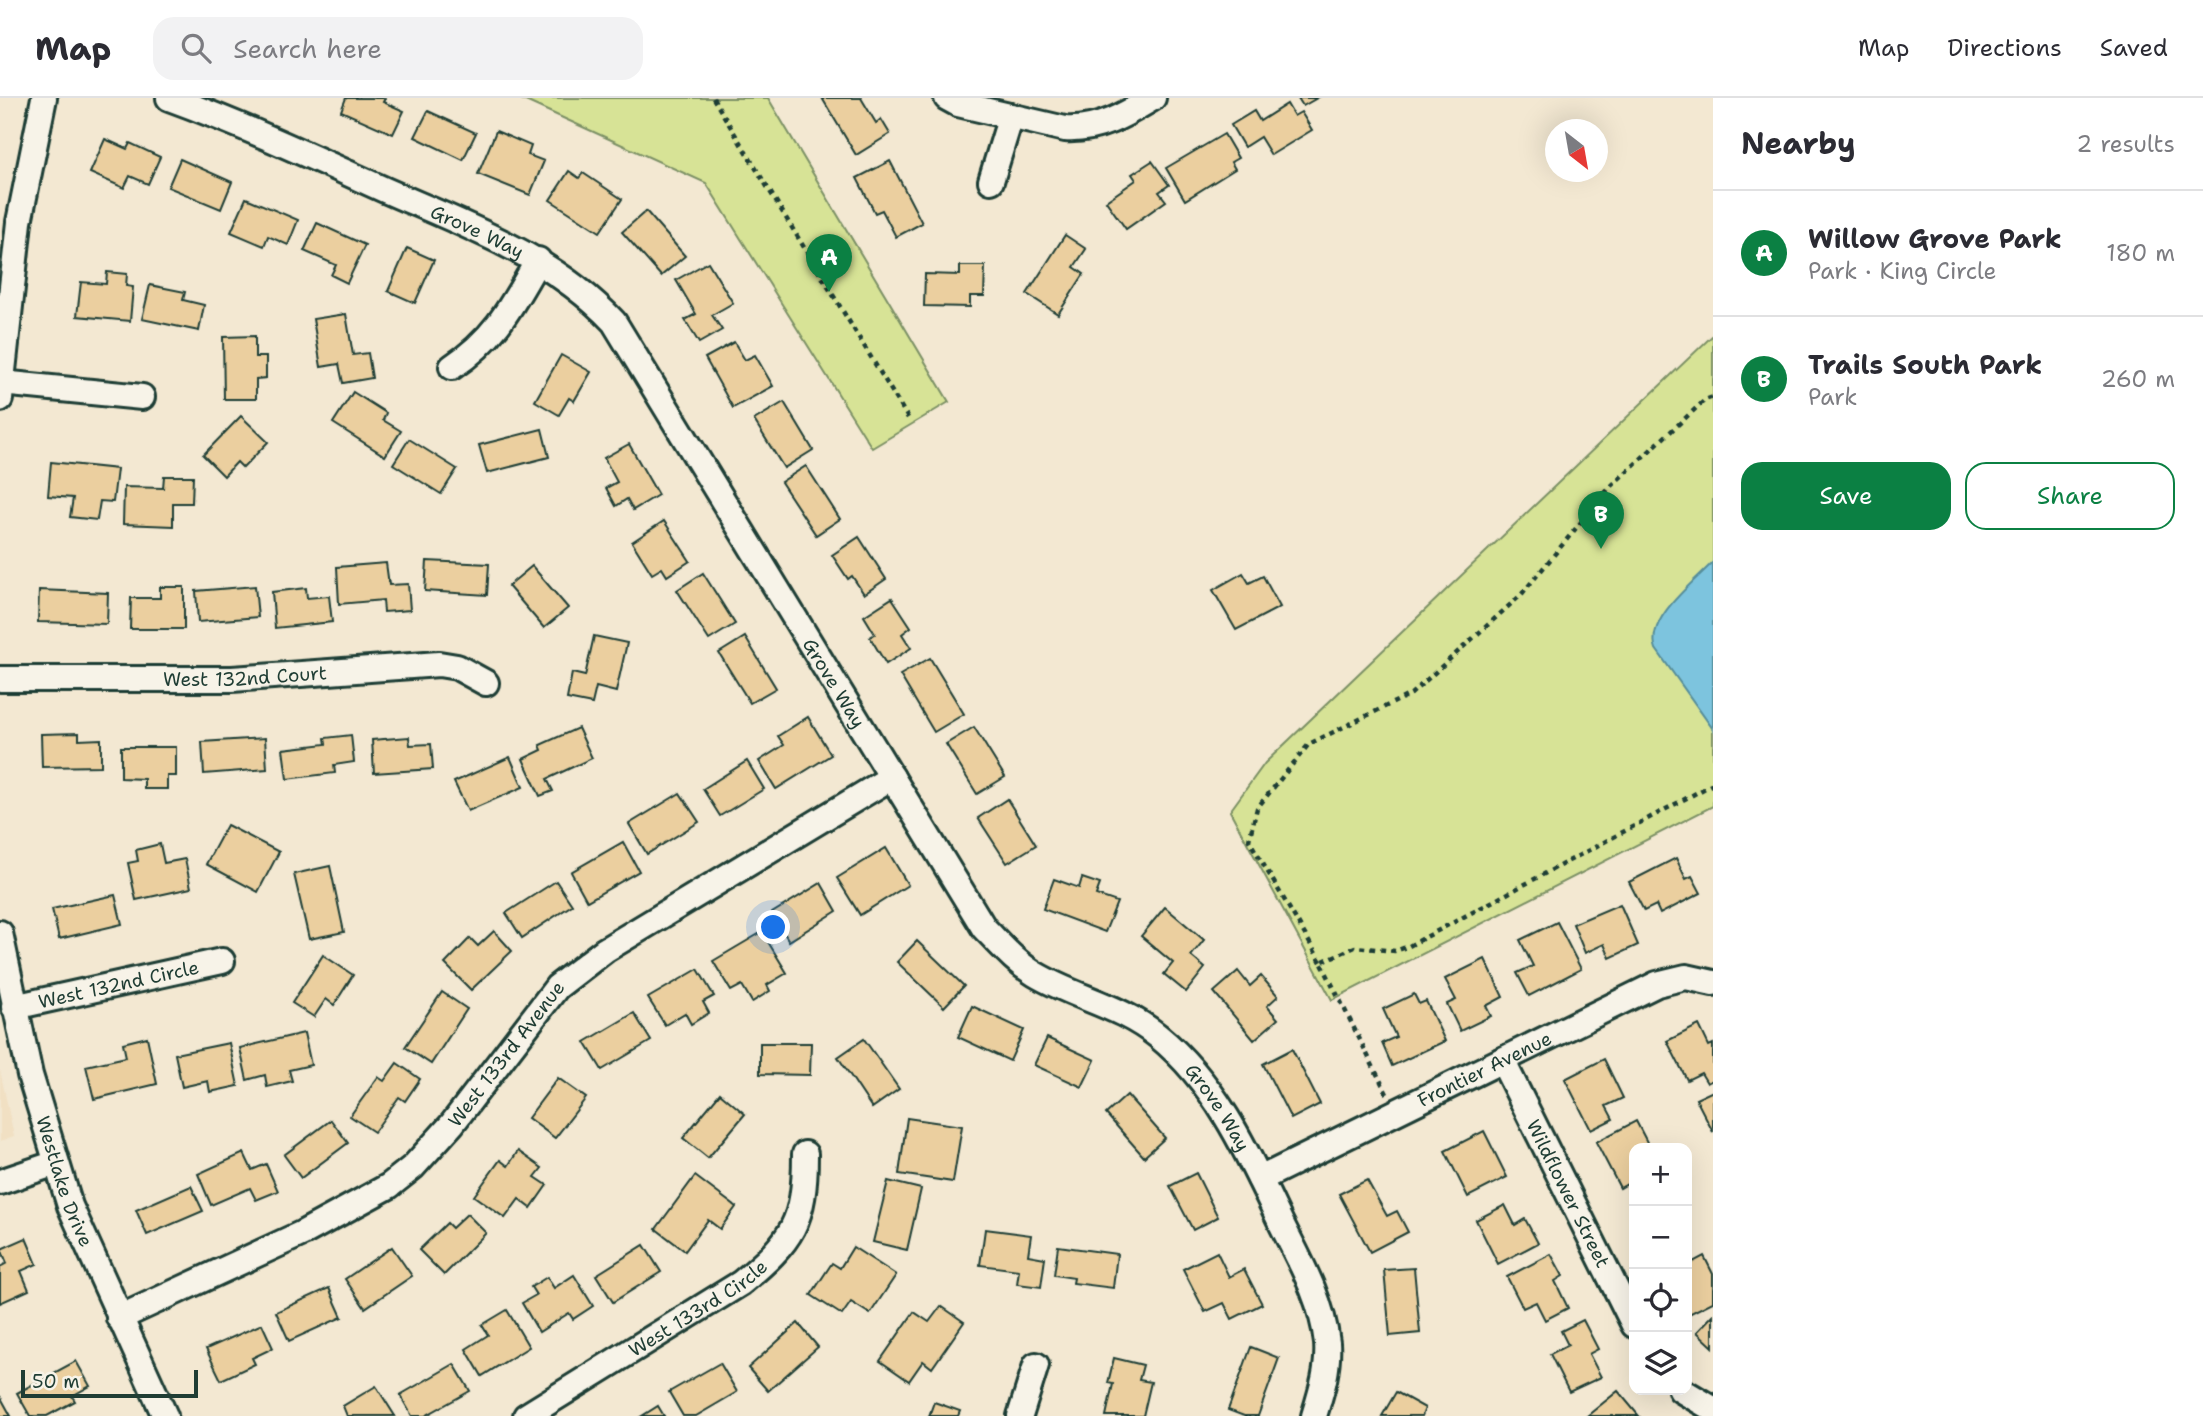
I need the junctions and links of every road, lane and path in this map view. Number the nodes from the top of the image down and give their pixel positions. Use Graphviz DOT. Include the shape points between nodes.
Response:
graph roads {
  1 [pos="44,98"];
  2 [pos="169,98"];
  3 [pos="713,98"];
  4 [pos="947,98"];
  5 [pos="1153,98"];
  6 [pos="1011,116"];
  7 [pos="991,181"];
  8 [pos="538,260"];
  9 [pos="452,367"];
  10 [pos="1,391"];
  11 [pos="142,397"];
  12 [pos="1713,397"];
  13 [pos="908,418"];
  14 [pos="0,679"];
  15 [pos="486,684"];
  16 [pos="892,777"];
  17 [pos="1713,784"];
  18 [pos="0,933"];
  19 [pos="222,961"];
  20 [pos="1321,962"];
  21 [pos="1713,982"];
  22 [pos="14,1007"];
  23 [pos="1502,1060"];
  24 [pos="1397,1114"];
  25 [pos="805,1154"];
  26 [pos="56,1163"];
  27 [pos="1260,1179"];
  28 [pos="0,1182"];
  29 [pos="1629,1315"];
  30 [pos="119,1318"];
  31 [pos="1036,1365"];
  32 [pos="1689,1395"];
  33 [pos="1713,1409"];
  34 [pos="164,1416"];
  35 [pos="526,1416"];
  36 [pos="1020,1416"];
  37 [pos="1314,1416"];
  1 -- 10 [label="street" via="19,222"];
  2 -- 8 [label="street, Grove Way" via="229,120"];
  3 -- 13 [label="path"];
  4 -- 6 [label="street"];
  5 -- 6 [label="street" via="1120,118 1083,130"];
  6 -- 7 [label="street"];
  8 -- 9 [label="street" via="502,324"];
  8 -- 16 [label="street, Grove Way" via="597,303 629,342"];
  10 -- 11 [label="street"];
  12 -- 20 [label="path" via="1610,487 1521,595 1411,694 1309,744 1257,808 1249,840"];
  14 -- 15 [label="street, West 132nd Court" via="232,679 439,664 457,667"];
  16 -- 27 [label="street, Grove Way" via="984,928 1036,974 1123,1013 1186,1061 1216,1098"];
  16 -- 30 [label="street, West 133rd Avenue" via="604,950 572,974 537,1010 452,1124 389,1186 314,1228"];
  17 -- 20 [label="path" via="1409,946 1395,951 1355,947"];
  18 -- 22 [label="street, Westlake Drive"];
  19 -- 22 [label="street, West 132nd Circle"];
  20 -- 24 [label="path"];
  21 -- 23 [label="street, Frontier Avenue" via="1686,977 1657,984"];
  22 -- 26 [label="street, Westlake Drive"];
  23 -- 24 [label="street, Frontier Avenue"];
  23 -- 29 [label="street, Wildflower Street"];
  24 -- 27 [label="street, Frontier Avenue"];
  25 -- 35 [label="street, West 133rd Circle" via="801,1213 766,1262 741,1283"];
  26 -- 28 [label="street"];
  26 -- 30 [label="street, Westlake Drive"];
  27 -- 37 [label="street, Grove Way" via="1321,1312 1326,1365"];
  30 -- 34 [label="street, Westlake Drive"];
  31 -- 36 [label="street"];
  32 -- 33 [label="street"];
}
